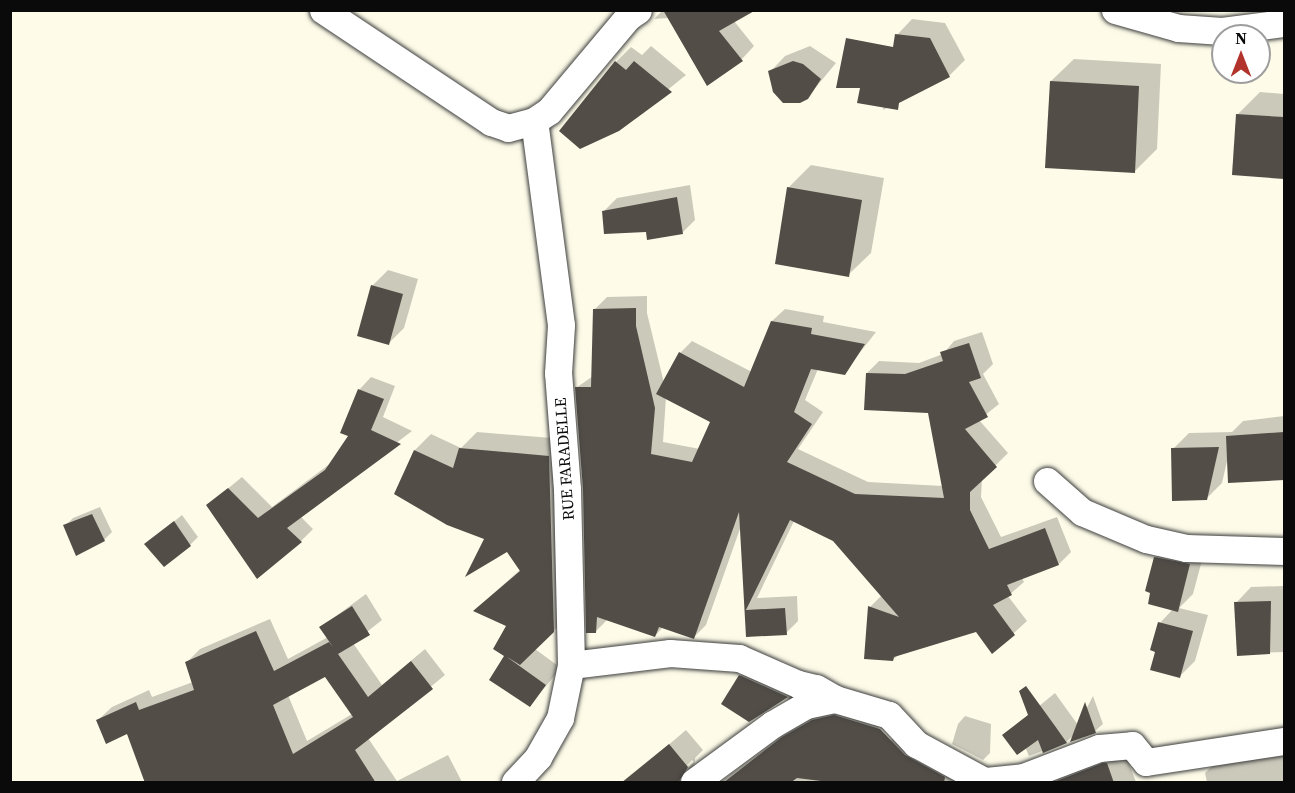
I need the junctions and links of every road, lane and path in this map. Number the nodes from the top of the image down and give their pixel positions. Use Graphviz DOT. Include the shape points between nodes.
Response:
graph roads {
  1 [pos="323,10"];
  2 [pos="638,10"];
  3 [pos="1115,10"];
  4 [pos="1284,23"];
  5 [pos="534,121"];
  6 [pos="1047,481"];
  7 [pos="1284,551"];
  8 [pos="571,664"];
  9 [pos="835,699"];
  10 [pos="1284,741"];
  11 [pos="986,782"];
  12 [pos="515,783"];
  13 [pos="694,783"];
  1 -- 5 [label="street" via="491,122 508,128"];
  2 -- 5 [label="street" via="549,111"];
  3 -- 4 [label="street" via="1178,28 1222,31"];
  5 -- 8 [label="street, RUE FARADELLE" via="561,325 558,373 567,489"];
  6 -- 7 [label="street" via="1082,512 1146,539 1186,548"];
  8 -- 9 [label="street" via="670,653 739,658 798,684 816,687"];
  8 -- 12 [label="street, RUE FARADELLE" via="560,718 538,757"];
  9 -- 11 [label="street" via="889,715 916,744"];
  9 -- 13 [label="street" via="806,705 773,724"];
  10 -- 11 [label="street" via="1146,762 1132,745 1099,748 1023,777"];
}
